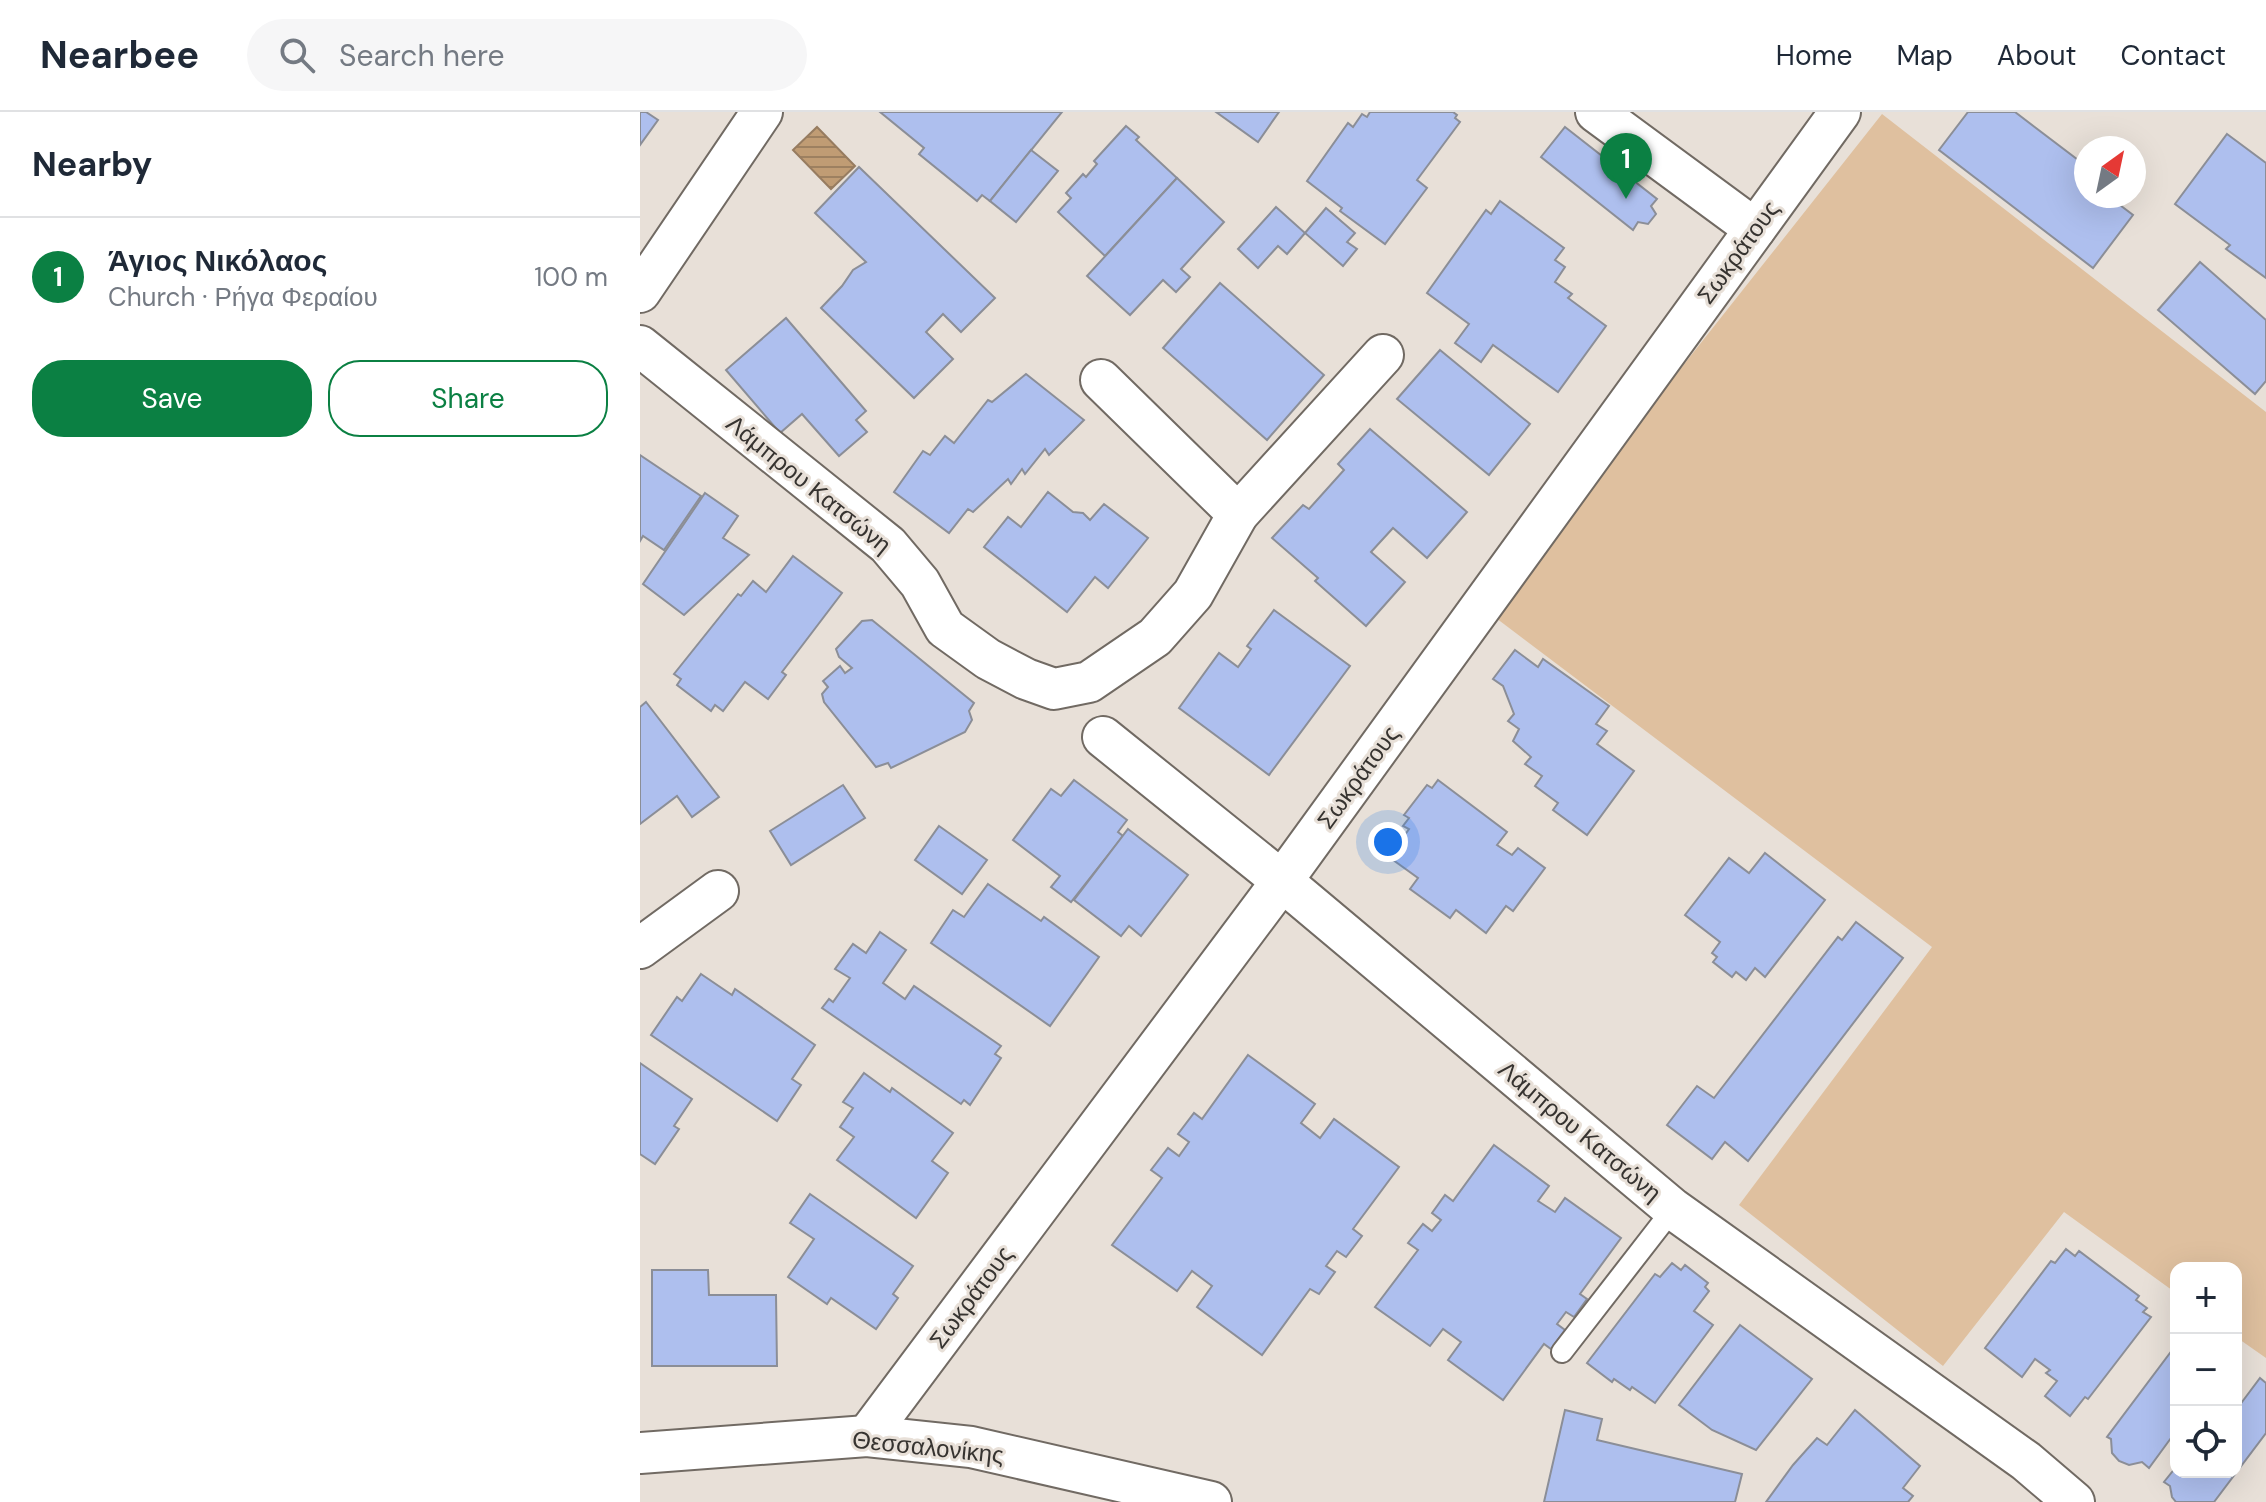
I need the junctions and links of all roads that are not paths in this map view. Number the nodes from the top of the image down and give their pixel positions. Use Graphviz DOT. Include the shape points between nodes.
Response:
graph roads {
  1 [pos="762,112"];
  2 [pos="1596,112"];
  3 [pos="1840,112"];
  4 [pos="1755,229"];
  5 [pos="640,292"];
  6 [pos="640,346"];
  7 [pos="1383,355"];
  8 [pos="1101,380"];
  9 [pos="1238,514"];
  10 [pos="1103,737"];
  11 [pos="1282,881"];
  12 [pos="718,891"];
  13 [pos="640,948"];
  14 [pos="1673,1209"];
  15 [pos="1562,1352"];
  16 [pos="867,1436"];
  17 [pos="640,1453"];
  18 [pos="1211,1502"];
  19 [pos="2074,1502"];
  1 -- 5 [label="street"];
  2 -- 4 [label="street"];
  3 -- 4 [label="street, Σωκράτους"];
  4 -- 11 [label="street, Σωκράτους"];
  6 -- 9 [label="street, Λάμπρου Κατσώνη" via="888,545 920,583 945,628 988,659 1054,689 1089,682 1155,637 1193,594"];
  7 -- 9 [label="street"];
  8 -- 9 [label="street"];
  10 -- 11 [label="street, Λάμπρου Κατσώνη"];
  11 -- 14 [label="street, Λάμπρου Κατσώνη"];
  11 -- 16 [label="street, Σωκράτους"];
  12 -- 13 [label="street"];
  14 -- 15 [label="lane"];
  14 -- 19 [label="street, Λάμπρου Κατσώνη" via="2026,1461"];
  16 -- 17 [label="street, Θεσσαλονίκης"];
  16 -- 18 [label="street, Θεσσαλονίκης" via="971,1447"];
}
